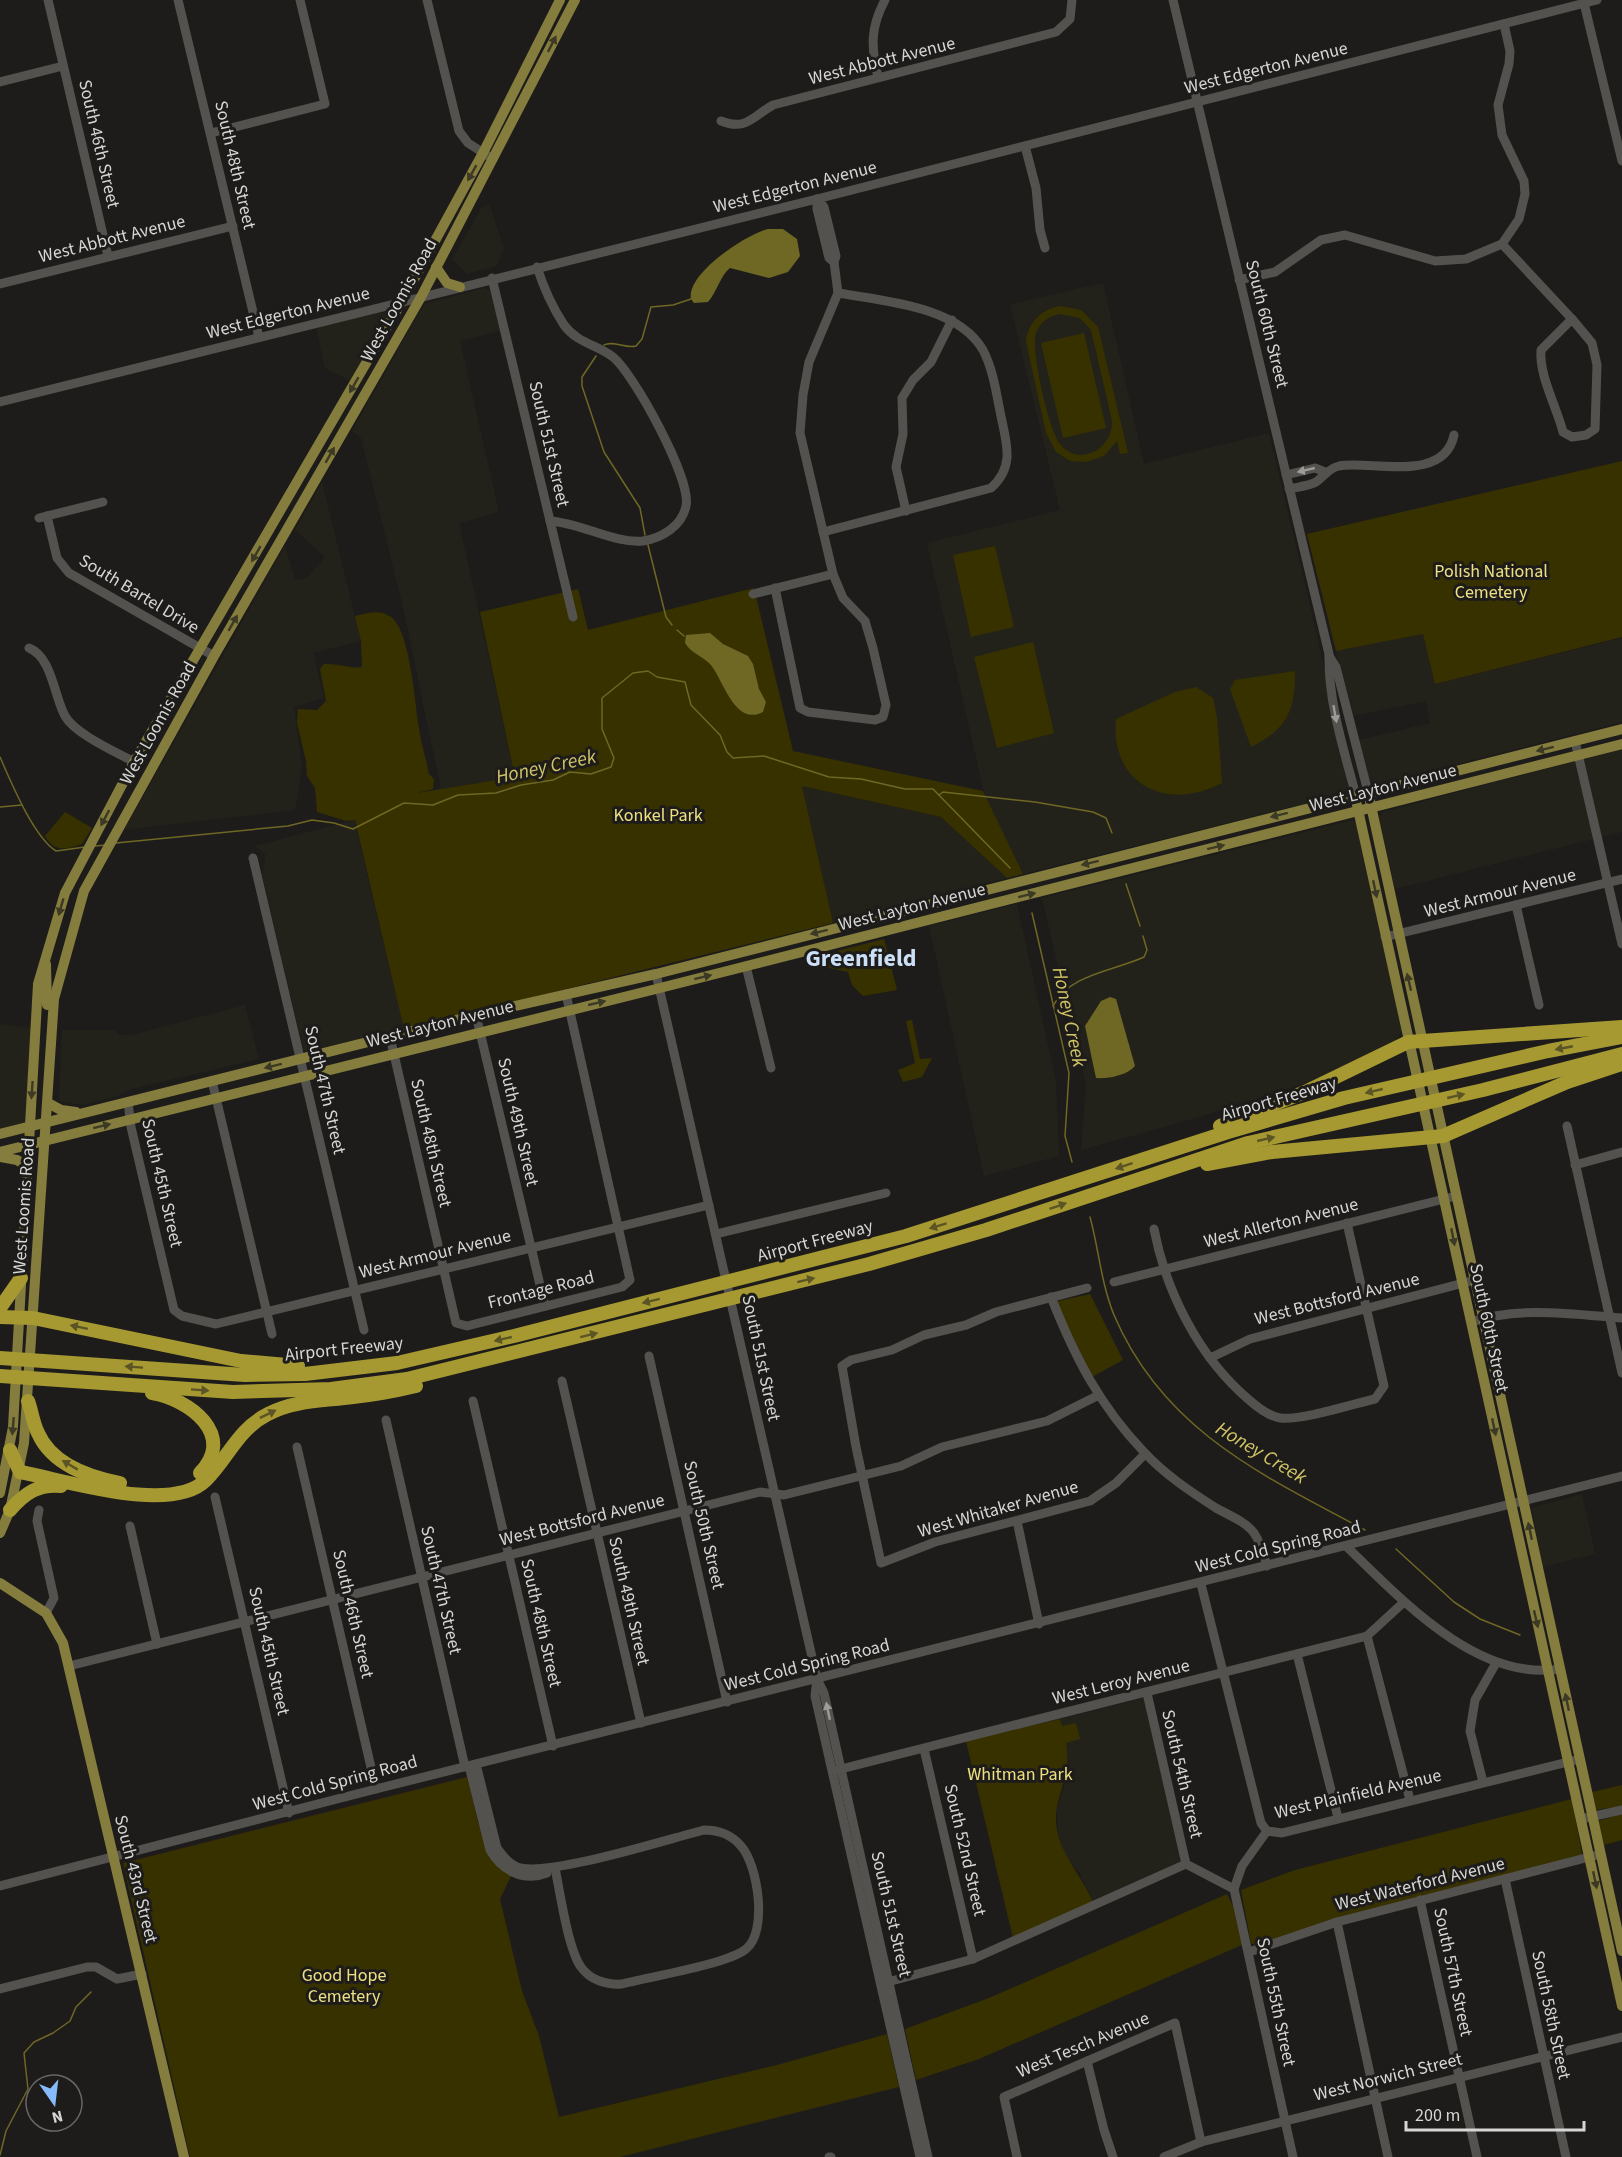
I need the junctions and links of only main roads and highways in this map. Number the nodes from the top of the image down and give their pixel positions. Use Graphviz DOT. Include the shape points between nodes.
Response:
graph roads {
  1 [pos="560,0"];
  2 [pos="575,0"];
  3 [pos="427,256"];
  4 [pos="438,265"];
  5 [pos="460,287"];
  6 [pos="383,334"];
  7 [pos="395,342"];
  8 [pos="303,473"];
  9 [pos="316,480"];
  10 [pos="1622,729"];
  11 [pos="1622,744"];
  12 [pos="1368,792"];
  13 [pos="1356,796"];
  14 [pos="1372,808"];
  15 [pos="1358,812"];
  16 [pos="1384,866"];
  17 [pos="1370,869"];
  18 [pos="74,876"];
  19 [pos="89,882"];
  20 [pos="46,959"];
  21 [pos="52,1027"];
  22 [pos="1622,1027"];
  23 [pos="1622,1037"];
  24 [pos="1422,1040"];
  25 [pos="1408,1042"];
  26 [pos="1622,1054"];
  27 [pos="1421,1064"];
  28 [pos="1622,1064"];
  29 [pos="48,1103"];
  30 [pos="97,1110"];
  31 [pos="47,1122"];
  32 [pos="29,1126"];
  33 [pos="0,1134"];
  34 [pos="1437,1137"];
  35 [pos="46,1141"];
  36 [pos="30,1144"];
  37 [pos="1179,1148"];
  38 [pos="0,1152"];
  39 [pos="0,1157"];
  40 [pos="28,1167"];
  41 [pos="1090,1196"];
  42 [pos="1451,1197"];
  43 [pos="21,1278"];
  44 [pos="0,1308"];
  45 [pos="0,1317"];
  46 [pos="26,1317"];
  47 [pos="562,1342"];
  48 [pos="0,1358"];
  49 [pos="422,1358"];
  50 [pos="0,1376"];
  51 [pos="58,1379"];
  52 [pos="21,1401"];
  53 [pos="5,1452"];
  54 [pos="13,1470"];
  55 [pos="93,1487"];
  56 [pos="0,1493"];
  57 [pos="10,1509"];
  58 [pos="0,1533"];
  59 [pos="1520,1544"];
  60 [pos="1536,1560"];
  61 [pos="0,1583"];
  62 [pos="1574,1760"];
  63 [pos="1595,1856"];
  64 [pos="1622,1951"];
  65 [pos="1622,2006"];
  66 [pos="184,2157"];
  1 -- 3 [label="main road, West Loomis Road, one-way"];
  4 -- 2 [label="main road, West Loomis Road, one-way"];
  3 -- 4 [label="main road"];
  3 -- 6 [label="main road, West Loomis Road"];
  4 -- 5 [label="main road" via="447,283"];
  4 -- 7 [label="main road, West Loomis Road"];
  6 -- 7 [label="main road"];
  6 -- 8 [label="main road, West Loomis Road, one-way"];
  9 -- 7 [label="main road, West Loomis Road, one-way"];
  8 -- 9 [label="main road"];
  8 -- 18 [label="main road, West Loomis Road, one-way" via="135,762"];
  19 -- 9 [label="main road, West Loomis Road, one-way"];
  10 -- 12 [label="main road, West Layton Avenue, one-way"];
  11 -- 14 [label="main road, West Layton Avenue"];
  12 -- 13 [label="main road, West Layton Avenue"];
  12 -- 14 [label="main road, South 60th Street"];
  13 -- 15 [label="main road, South 60th Street"];
  13 -- 30 [label="main road, West Layton Avenue, one-way" via="656,974"];
  14 -- 15 [label="main road, West Layton Avenue"];
  14 -- 16 [label="main road, South 60th Street"];
  15 -- 17 [label="main road, South 60th Street"];
  35 -- 15 [label="main road, West Layton Avenue, one-way"];
  16 -- 17 [label="main road"];
  24 -- 16 [label="main road, South 60th Street, one-way"];
  17 -- 25 [label="main road, South 60th Street, one-way"];
  18 -- 19 [label="main road"];
  18 -- 20 [label="main road, West Loomis Road, one-way" via="65,892"];
  19 -- 21 [label="main road, West Loomis Road" via="54,999"];
  20 -- 21 [label="main road" via="46,1018"];
  20 -- 32 [label="main road, West Loomis Road, one-way" via="38,984"];
  21 -- 29 [label="main road, West Loomis Road"];
  22 -- 24 [label="highway"];
  23 -- 37 [label="highway, Airport Freeway, one-way" via="1344,1098"];
  24 -- 25 [label="highway"];
  24 -- 27 [label="main road, South 60th Street"];
  25 -- 27 [label="main road, South 60th Street"];
  25 -- 37 [label="highway" via="1312,1090 1192,1136"];
  41 -- 26 [label="highway, Airport Freeway, one-way" via="1248,1143"];
  27 -- 34 [label="main road, South 60th Street"];
  28 -- 34 [label="highway" via="1567,1082"];
  29 -- 30 [label="main road" via="66,1111"];
  29 -- 31 [label="main road, West Loomis Road"];
  30 -- 31 [label="main road, West Layton Avenue"];
  31 -- 32 [label="main road, West Layton Avenue"];
  31 -- 35 [label="main road, West Loomis Road"];
  32 -- 33 [label="main road, West Layton Avenue"];
  32 -- 36 [label="main road, West Loomis Road"];
  34 -- 41 [label="highway" via="1234,1158 1107,1197"];
  34 -- 42 [label="main road, South 60th Street"];
  35 -- 36 [label="main road, West Layton Avenue"];
  35 -- 46 [label="main road, West Loomis Road"];
  36 -- 38 [label="main road, West Layton Avenue"];
  36 -- 40 [label="main road, West Loomis Road"];
  37 -- 49 [label="highway, Airport Freeway, one-way" via="971,1216 745,1278"];
  39 -- 40 [label="main road"];
  40 -- 43 [label="main road, West Loomis Road"];
  47 -- 41 [label="highway, Airport Freeway, one-way" via="912,1252"];
  42 -- 59 [label="main road, South 60th Street, one-way" via="1462,1284"];
  60 -- 42 [label="main road, South 60th Street, one-way" via="1475,1280"];
  43 -- 44 [label="highway"];
  43 -- 46 [label="main road, West Loomis Road"];
  45 -- 46 [label="highway"];
  49 -- 46 [label="highway, one-way" via="404,1355 322,1366 260,1364"];
  46 -- 52 [label="main road, West Loomis Road" via="18,1339"];
  46 -- 52 [label="main road, West Loomis Road" via="32,1339"];
  51 -- 47 [label="highway, Airport Freeway, one-way" via="233,1392 332,1389 408,1379"];
  55 -- 47 [label="highway, one-way" via="147,1496 183,1494 207,1479 239,1436 269,1413 298,1403 377,1394 458,1377 556,1350"];
  49 -- 48 [label="highway, Airport Freeway, one-way" via="362,1369 274,1375"];
  50 -- 51 [label="highway, Airport Freeway"];
  51 -- 52 [label="highway, one-way" via="159,1394 184,1403 202,1416 208,1428 212,1447 207,1464 189,1483 171,1488 149,1488 89,1475 65,1463 48,1447"];
  52 -- 53 [label="main road, West Loomis Road, one-way"];
  52 -- 54 [label="main road, West Loomis Road"];
  53 -- 54 [label="highway"];
  54 -- 55 [label="highway"];
  54 -- 56 [label="main road, West Loomis Road"];
  54 -- 57 [label="main road, West Loomis Road"];
  55 -- 57 [label="highway" via="44,1486 26,1494"];
  57 -- 58 [label="main road, West Loomis Road"];
  59 -- 60 [label="main road" via="1528,1559"];
  59 -- 62 [label="main road, South 60th Street, one-way" via="1548,1671"];
  62 -- 60 [label="main road, South 60th Street, one-way" via="1560,1669"];
  61 -- 66 [label="main road, South 43rd Street" via="46,1613 59,1635 69,1666"];
  62 -- 63 [label="main road, South 60th Street"];
  63 -- 64 [label="main road, South 60th Street"];
  63 -- 65 [label="main road, South 60th Street, one-way"];
}
